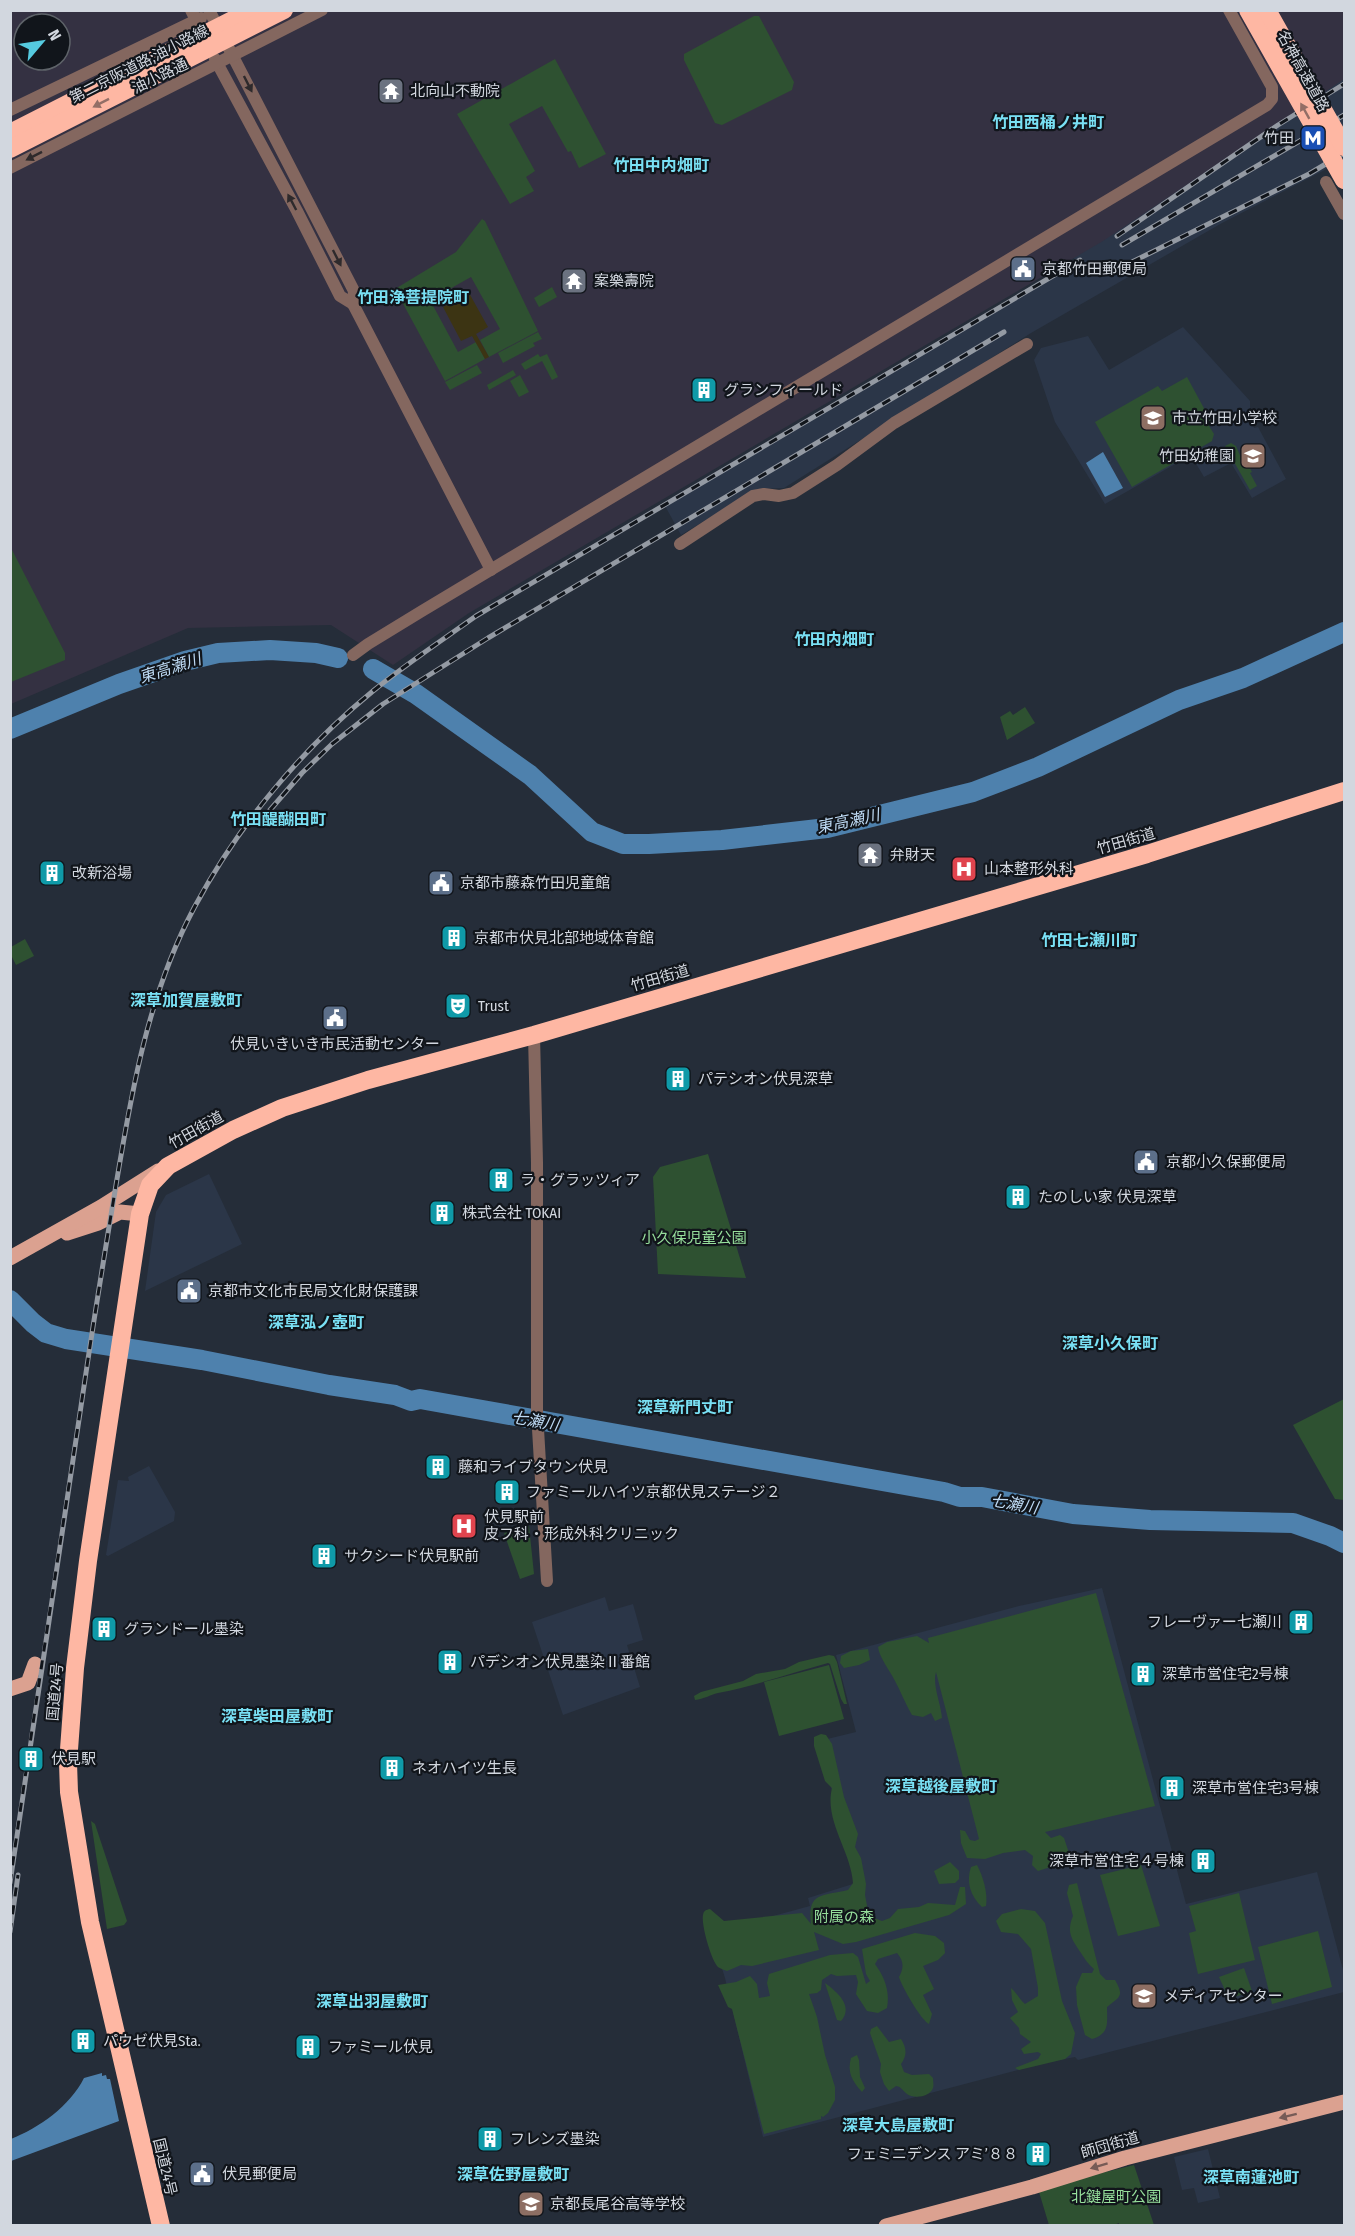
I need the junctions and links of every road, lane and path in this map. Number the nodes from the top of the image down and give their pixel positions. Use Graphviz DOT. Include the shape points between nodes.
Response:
graph roads {
  1 [pos="252,10"];
  2 [pos="284,10"];
  3 [pos="322,10"];
  4 [pos="1228,10"];
  5 [pos="1248,10"];
  6 [pos="1267,10"];
  7 [pos="213,12"];
  8 [pos="193,15"];
  9 [pos="234,57"];
  10 [pos="218,64"];
  11 [pos="10,110"];
  12 [pos="10,133"];
  13 [pos="1344,147"];
  14 [pos="10,149"];
  15 [pos="10,168"];
  16 [pos="1335,181"];
  17 [pos="1344,213"];
  18 [pos="353,304"];
  19 [pos="1027,344"];
  20 [pos="680,544"];
  21 [pos="491,570"];
  22 [pos="354,655"];
  23 [pos="1344,791"];
  24 [pos="534,1035"];
  25 [pos="168,1166"];
  26 [pos="140,1214"];
  27 [pos="47,1238"];
  28 [pos="10,1257"];
  29 [pos="547,1581"];
  30 [pos="34,1664"];
  31 [pos="10,1689"];
  32 [pos="1344,2102"];
  33 [pos="161,2226"];
  34 [pos="886,2226"];
  1 -- 12 [label="highway, 第二京阪道路;油小路線, bridge"];
  2 -- 14 [label="highway, 第二京阪道路;油小路線, one-way, bridge"];
  3 -- 9 [label="street, 油小路通"];
  4 -- 21 [label="street" via="1272,87 1272,99 1267,105"];
  16 -- 5 [label="highway, 名神高速道路, one-way, bridge"];
  6 -- 13 [label="highway, 名神高速道路, bridge"];
  7 -- 8 [label="street"];
  7 -- 9 [label="street"];
  8 -- 10 [label="street"];
  8 -- 11 [label="street"];
  9 -- 10 [label="street, 油小路通"];
  9 -- 18 [label="street, one-way" via="354,291"];
  10 -- 15 [label="street, 油小路通, one-way"];
  18 -- 10 [label="street, one-way" via="340,296"];
  16 -- 17 [label="street"];
  18 -- 21 [label="street"];
  19 -- 20 [label="street" via="894,423 793,493 753,496"];
  21 -- 22 [label="street"];
  23 -- 24 [label="highway, 竹田街道" via="1169,847"];
  24 -- 25 [label="highway, 竹田街道" via="415,1066 282,1108"];
  24 -- 29 [label="street" via="537,1420"];
  25 -- 26 [label="highway, 国道24号" via="150,1185"];
  25 -- 27 [label="main road, 竹田街道"];
  26 -- 27 [label="main road" via="120,1212 98,1224"];
  26 -- 33 [label="highway, 国道24号" via="88,1562 68,1763 90,1922"];
  27 -- 28 [label="main road, 竹田街道"];
  30 -- 31 [label="main road" via="28,1683"];
  32 -- 34 [label="main road, 師団街道, one-way" via="1125,2158"];
}
